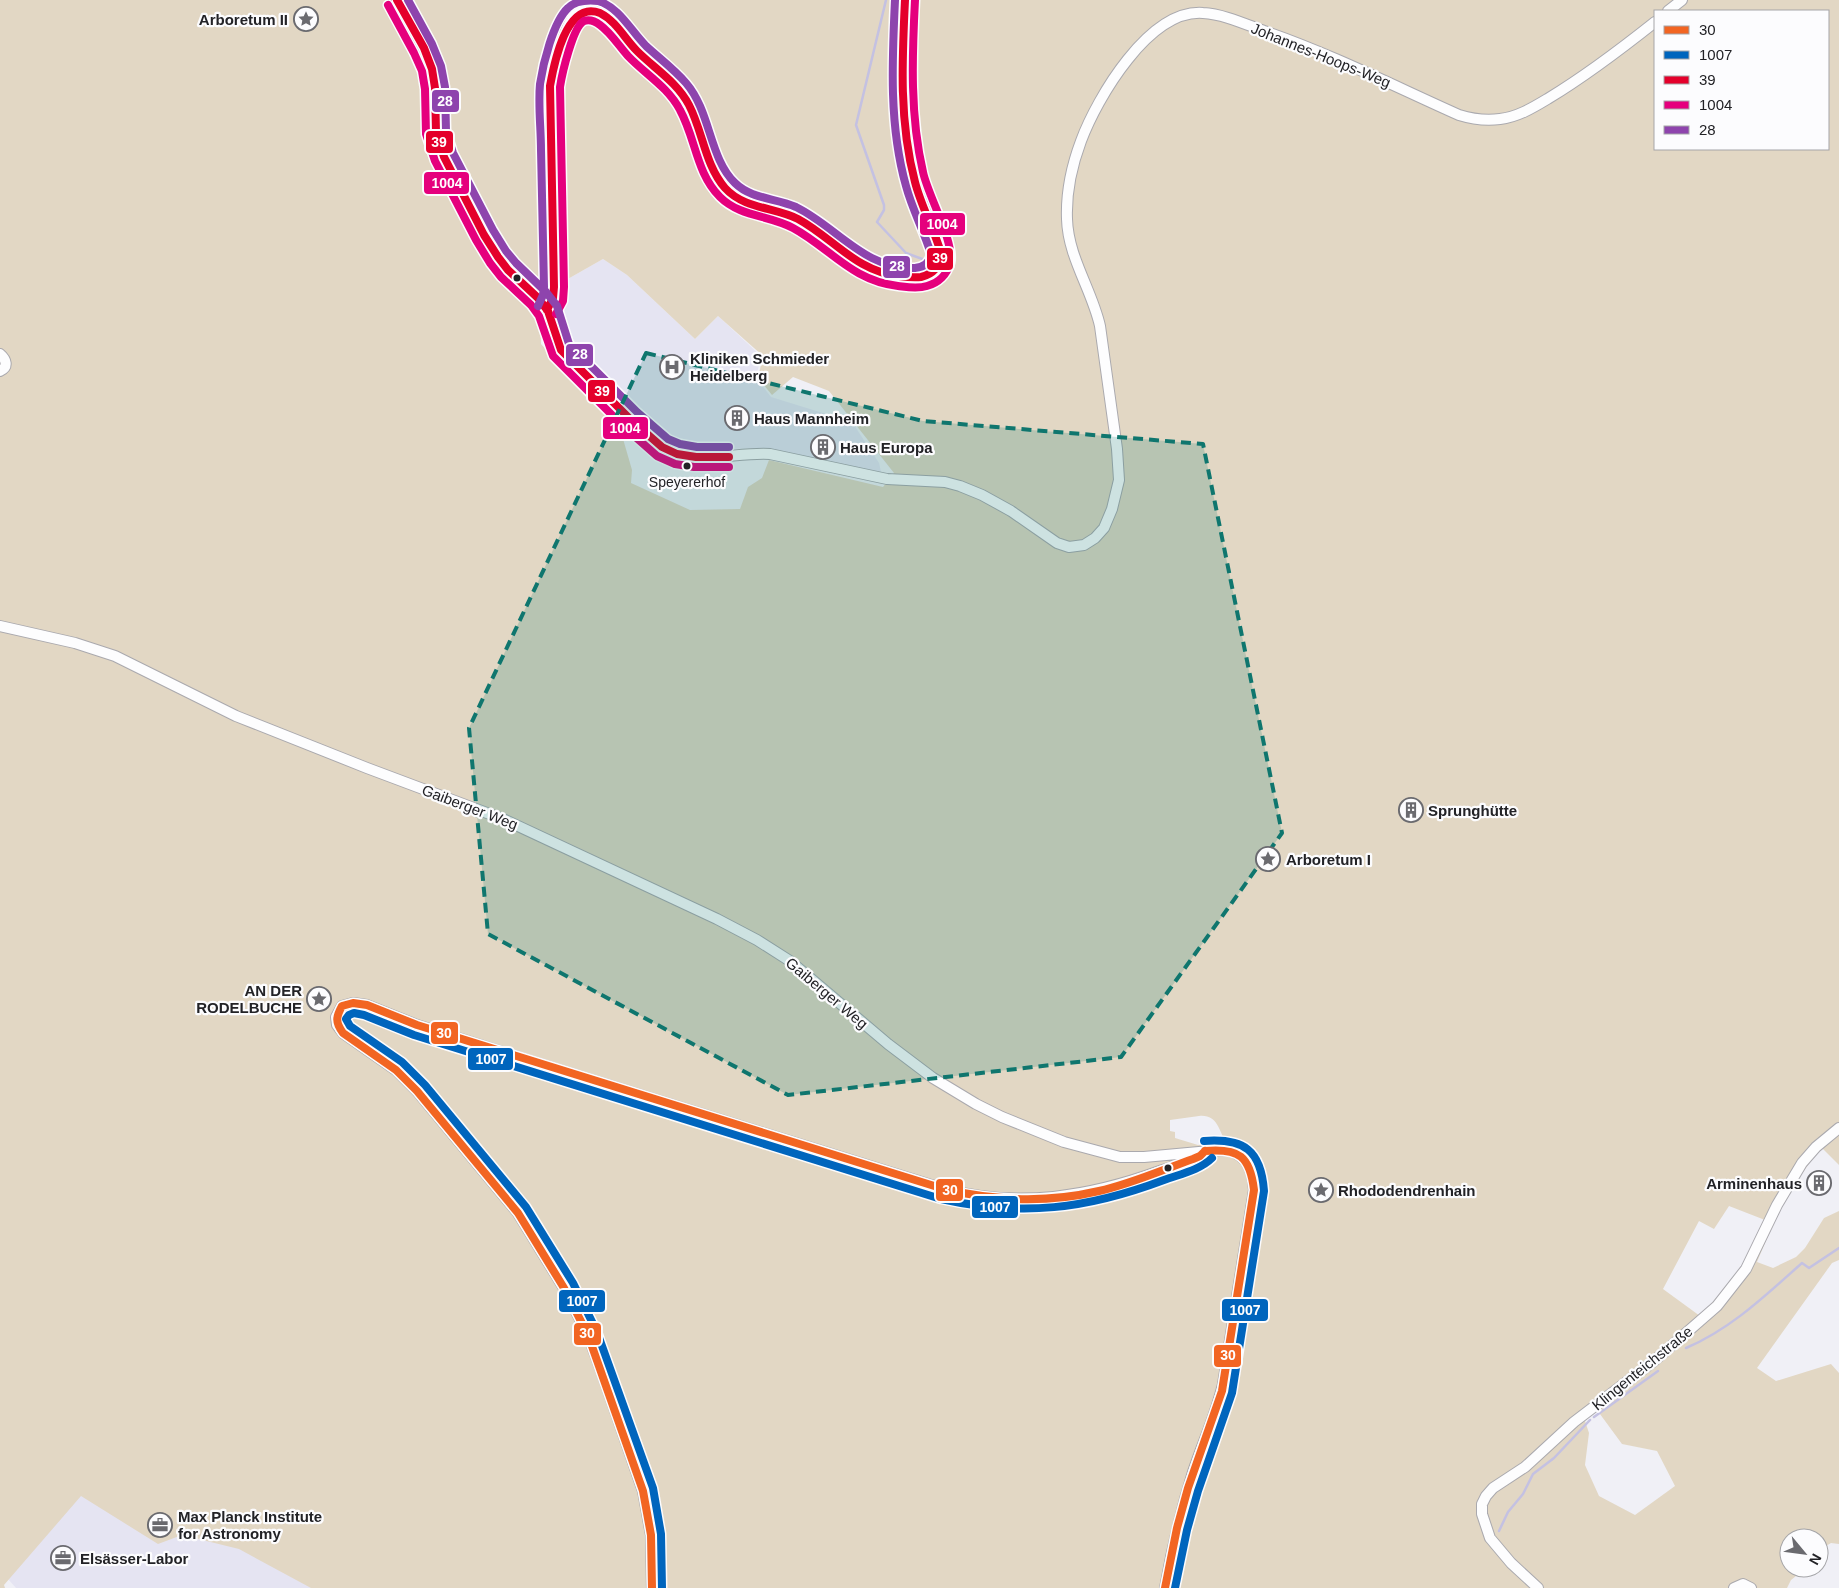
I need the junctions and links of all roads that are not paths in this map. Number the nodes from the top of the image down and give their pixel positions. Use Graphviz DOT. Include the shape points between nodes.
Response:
graph roads {
  1 [pos="397,0"];
  2 [pos="905,0"];
  3 [pos="1682,0"];
  4 [pos="1669,10"];
  5 [pos="1654,23"];
  6 [pos="547,310"];
  7 [pos="0,354"];
  8 [pos="3,369"];
  9 [pos="0,626"];
  10 [pos="1839,1128"];
  11 [pos="1205,1151"];
  12 [pos="652,1588"];
  13 [pos="1165,1588"];
  14 [pos="1538,1588"];
  15 [pos="1734,1588"];
  16 [pos="1751,1588"];
  1 -- 6 [label="street" via="432,70 436,136 448,164 499,258"];
  2 -- 6 [label="street" via="904,122 915,182 940,253 940,264 933,273 906,277 869,269 846,256 798,219 752,206 733,196 715,174 695,117 681,92 605,17 586,10 570,23 550,86 554,288"];
  3 -- 4 [label="street"];
  5 -- 6 [label="street, Johannes-Hoops-Weg" via="1566,88 1514,116 1484,120 1458,115 1296,42 1216,15 1197,13 1176,18 1142,43 1118,71 1089,122 1075,162 1068,198 1067,220 1073,254 1096,307 1100,326 1119,469 1116,496 1107,521 1099,535 1084,545 1069,547 1056,543 982,495 954,484 887,478 770,454 708,457 677,454 658,444 630,419 564,353"];
  7 -- 8 [label="street" via="5,359"];
  9 -- 11 [label="street, Gaiberger Weg" via="76,643 115,656 236,716 503,819 717,919 790,961 933,1078 1011,1121 1064,1142 1120,1157"];
  10 -- 14 [label="street, Klingenteichstraße" via="1802,1163 1746,1269 1720,1302 1524,1468 1486,1496 1482,1514 1490,1538 1521,1574"];
  11 -- 12 [label="street" via="1200,1156 1129,1182 1090,1192 1042,1198 978,1196 935,1186 566,1072 417,1025 367,1005 353,1003 340,1008 336,1016 339,1028 400,1073 422,1096 513,1207 564,1288 598,1361 641,1484 651,1535"];
  11 -- 13 [label="street, Gaiberger Weg" via="1230,1150 1242,1157 1253,1174 1254,1190 1220,1398 1186,1496"];
  15 -- 16 [label="street" via="1743,1584"];
}
